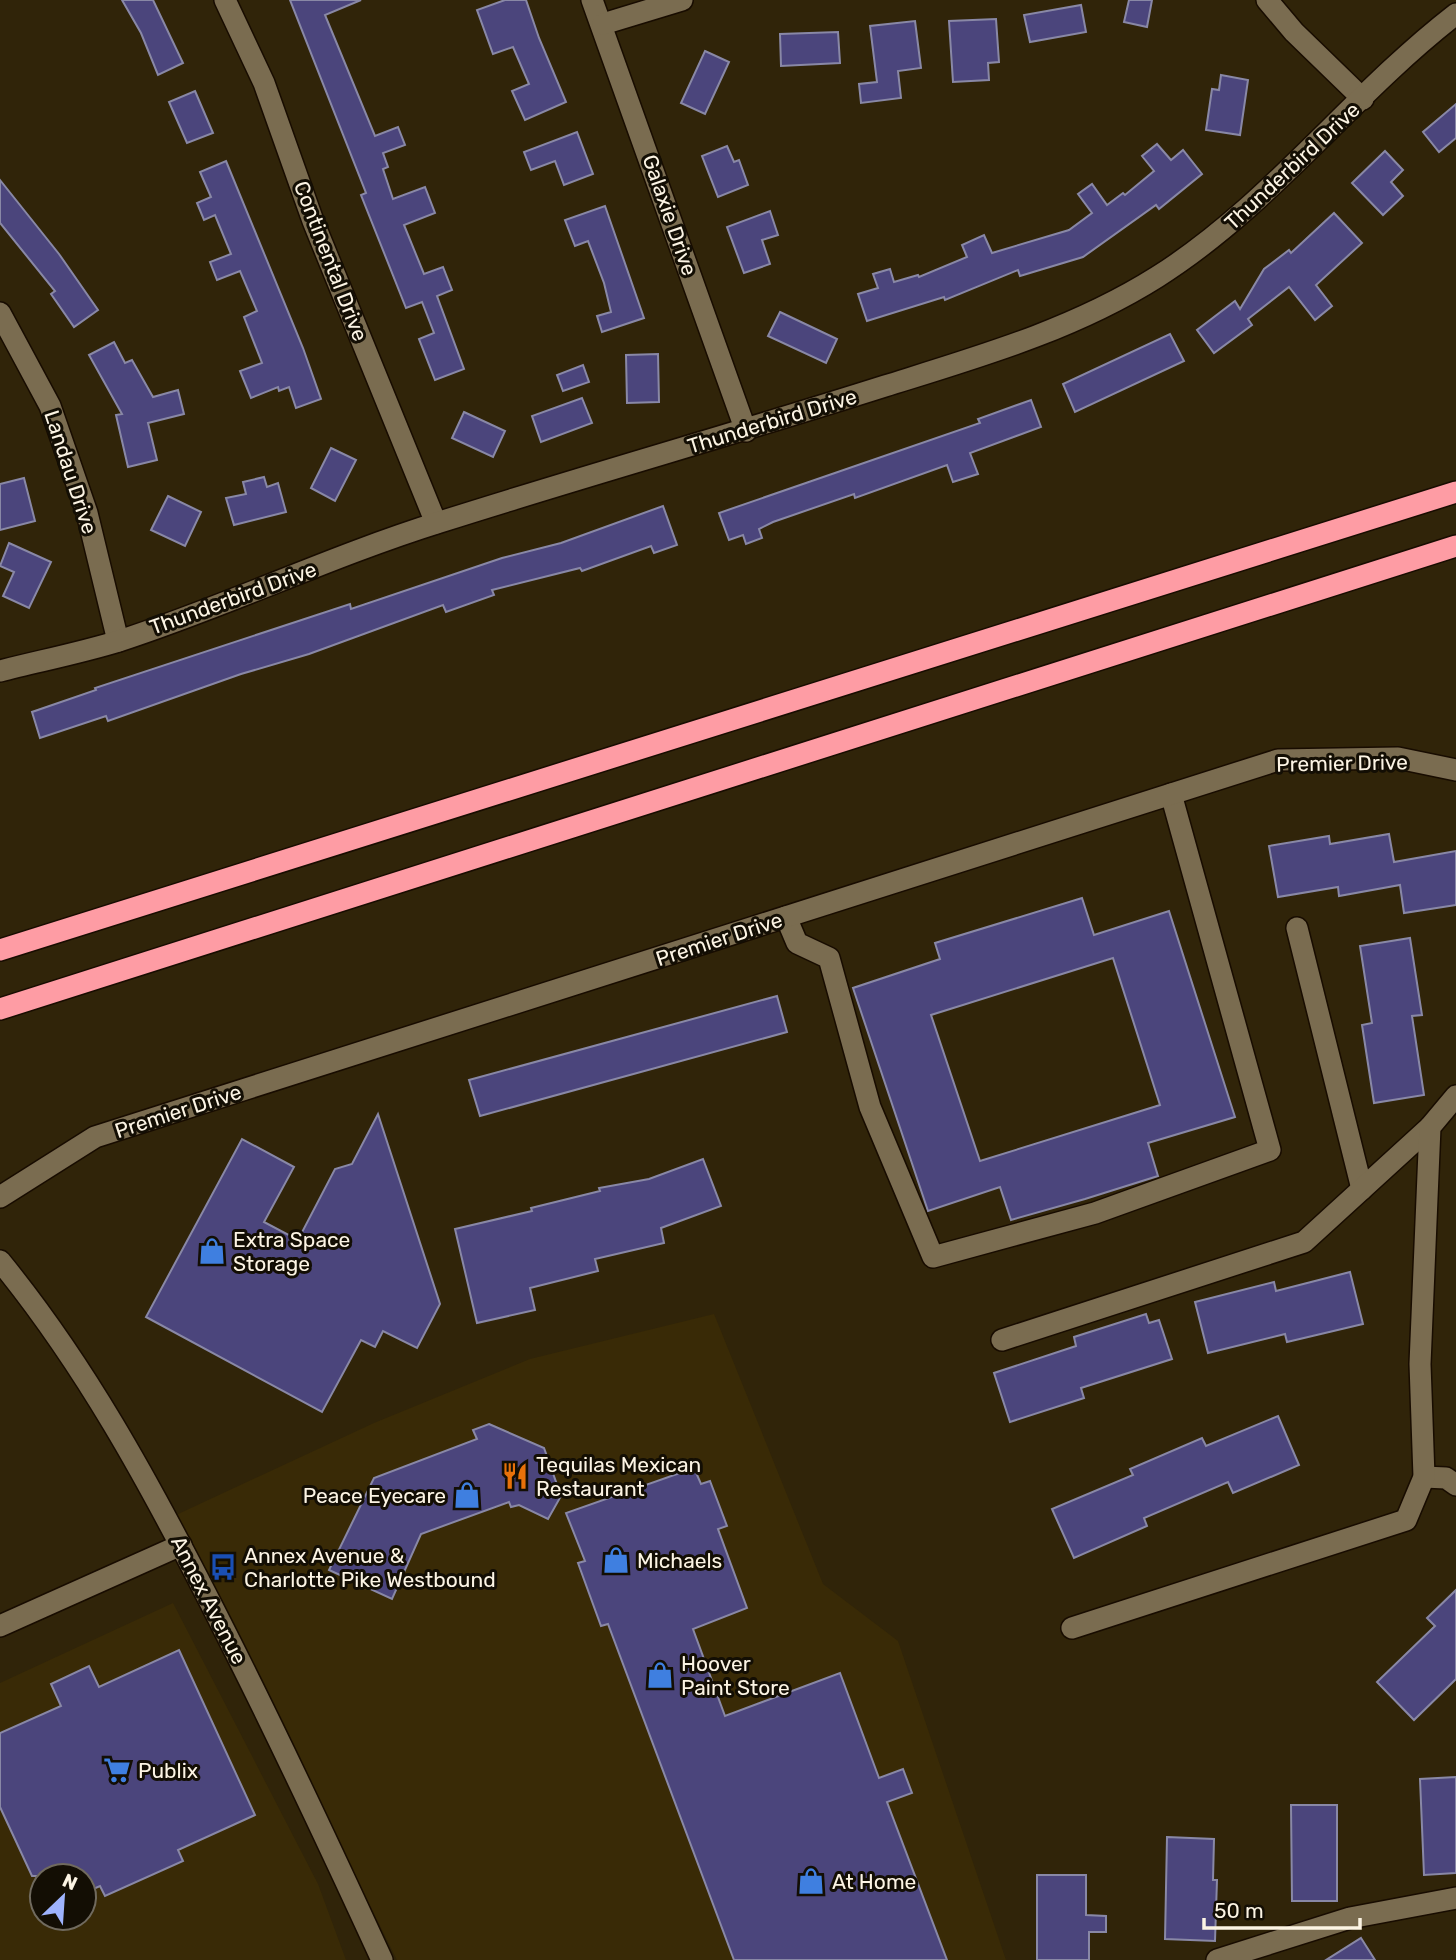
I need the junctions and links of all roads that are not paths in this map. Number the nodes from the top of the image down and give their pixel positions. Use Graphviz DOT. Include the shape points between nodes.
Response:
graph roads {
  1 [pos="225,0"];
  2 [pos="592,0"];
  3 [pos="682,0"];
  4 [pos="1267,0"];
  5 [pos="1456,14"];
  6 [pos="603,24"];
  7 [pos="1363,99"];
  8 [pos="0,313"];
  9 [pos="746,430"];
  10 [pos="1456,492"];
  11 [pos="436,523"];
  12 [pos="1456,546"];
  13 [pos="118,641"];
  14 [pos="0,671"];
  15 [pos="1456,770"];
  16 [pos="1171,794"];
  17 [pos="786,917"];
  18 [pos="1297,928"];
  19 [pos="0,950"];
  20 [pos="0,1009"];
  21 [pos="1456,1096"];
  22 [pos="1430,1127"];
  23 [pos="1362,1189"];
  24 [pos="0,1196"];
  25 [pos="0,1261"];
  26 [pos="1002,1340"];
  27 [pos="1423,1477"];
  28 [pos="1456,1485"];
  29 [pos="181,1545"];
  30 [pos="0,1626"];
  31 [pos="1072,1628"];
  32 [pos="1456,1898"];
  33 [pos="382,1960"];
  34 [pos="1217,1960"];
  1 -- 11 [label="street, Continental Drive" via="264,83 313,221"];
  2 -- 6 [label="street, Galaxie Drive"];
  3 -- 6 [label="street"];
  4 -- 7 [label="street"];
  5 -- 7 [label="street, Thunderbird Drive" via="1403,57"];
  6 -- 9 [label="street, Galaxie Drive"];
  7 -- 9 [label="street, Thunderbird Drive" via="1218,236 1090,316"];
  8 -- 13 [label="street, Landau Drive" via="50,406 87,513"];
  9 -- 11 [label="street, Thunderbird Drive"];
  10 -- 19 [label="highway"];
  11 -- 13 [label="street, Thunderbird Drive"];
  12 -- 20 [label="highway"];
  13 -- 14 [label="street, Thunderbird Drive"];
  15 -- 16 [label="street, Premier Drive" via="1398,758 1278,760"];
  16 -- 17 [label="street, Premier Drive"];
  16 -- 17 [label="street" via="1270,1150 1095,1213 933,1257 870,1107 829,958 797,943"];
  17 -- 24 [label="street, Premier Drive" via="95,1137"];
  18 -- 23 [label="street"];
  21 -- 22 [label="street"];
  22 -- 23 [label="street"];
  22 -- 27 [label="street" via="1420,1364"];
  23 -- 26 [label="street" via="1304,1242"];
  25 -- 29 [label="street, Annex Avenue" via="47,1319 106,1407"];
  27 -- 28 [label="street" via="1446,1478"];
  27 -- 31 [label="street" via="1406,1520"];
  29 -- 30 [label="street"];
  29 -- 33 [label="street, Annex Avenue" via="277,1734"];
  32 -- 34 [label="street" via="1350,1918"];
}
